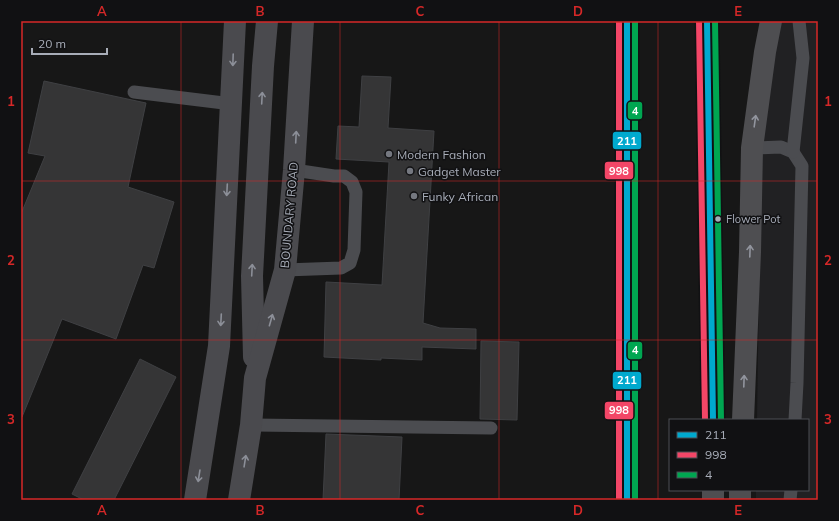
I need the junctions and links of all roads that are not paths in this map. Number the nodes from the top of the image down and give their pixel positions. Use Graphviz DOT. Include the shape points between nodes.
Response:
graph roads {
  1 [pos="235,21"];
  2 [pos="267,21"];
  3 [pos="303,21"];
  4 [pos="627,21"];
  5 [pos="707,21"];
  6 [pos="771,21"];
  7 [pos="799,21"];
  8 [pos="134,92"];
  9 [pos="232,104"];
  10 [pos="752,148"];
  11 [pos="793,152"];
  12 [pos="294,170"];
  13 [pos="285,270"];
  14 [pos="255,378"];
  15 [pos="713,419"];
  16 [pos="743,419"];
  17 [pos="795,419"];
  18 [pos="251,425"];
  19 [pos="491,428"];
  20 [pos="195,500"];
  21 [pos="239,500"];
  22 [pos="627,500"];
  1 -- 9 [label="main road, one-way"];
  14 -- 2 [label="main road, one-way" via="252,276"];
  12 -- 3 [label="main road, BOUNDARY ROAD, one-way"];
  4 -- 22 [label="highway"];
  5 -- 15 [label="highway"];
  10 -- 6 [label="highway, one-way"];
  7 -- 11 [label="lane" via="803,58"];
  8 -- 9 [label="lane"];
  9 -- 20 [label="main road, one-way" via="219,346"];
  10 -- 11 [label="lane" via="781,147"];
  16 -- 10 [label="highway, one-way"];
  11 -- 17 [label="lane" via="802,166"];
  12 -- 13 [label="main road, BOUNDARY ROAD"];
  12 -- 13 [label="lane" via="344,176 352,182 356,192 354,250 350,263 341,268"];
  14 -- 13 [label="main road, BOUNDARY ROAD, one-way"];
  14 -- 18 [label="main road, BOUNDARY ROAD"];
  18 -- 19 [label="lane"];
  21 -- 18 [label="main road, BOUNDARY ROAD, one-way"];
}
